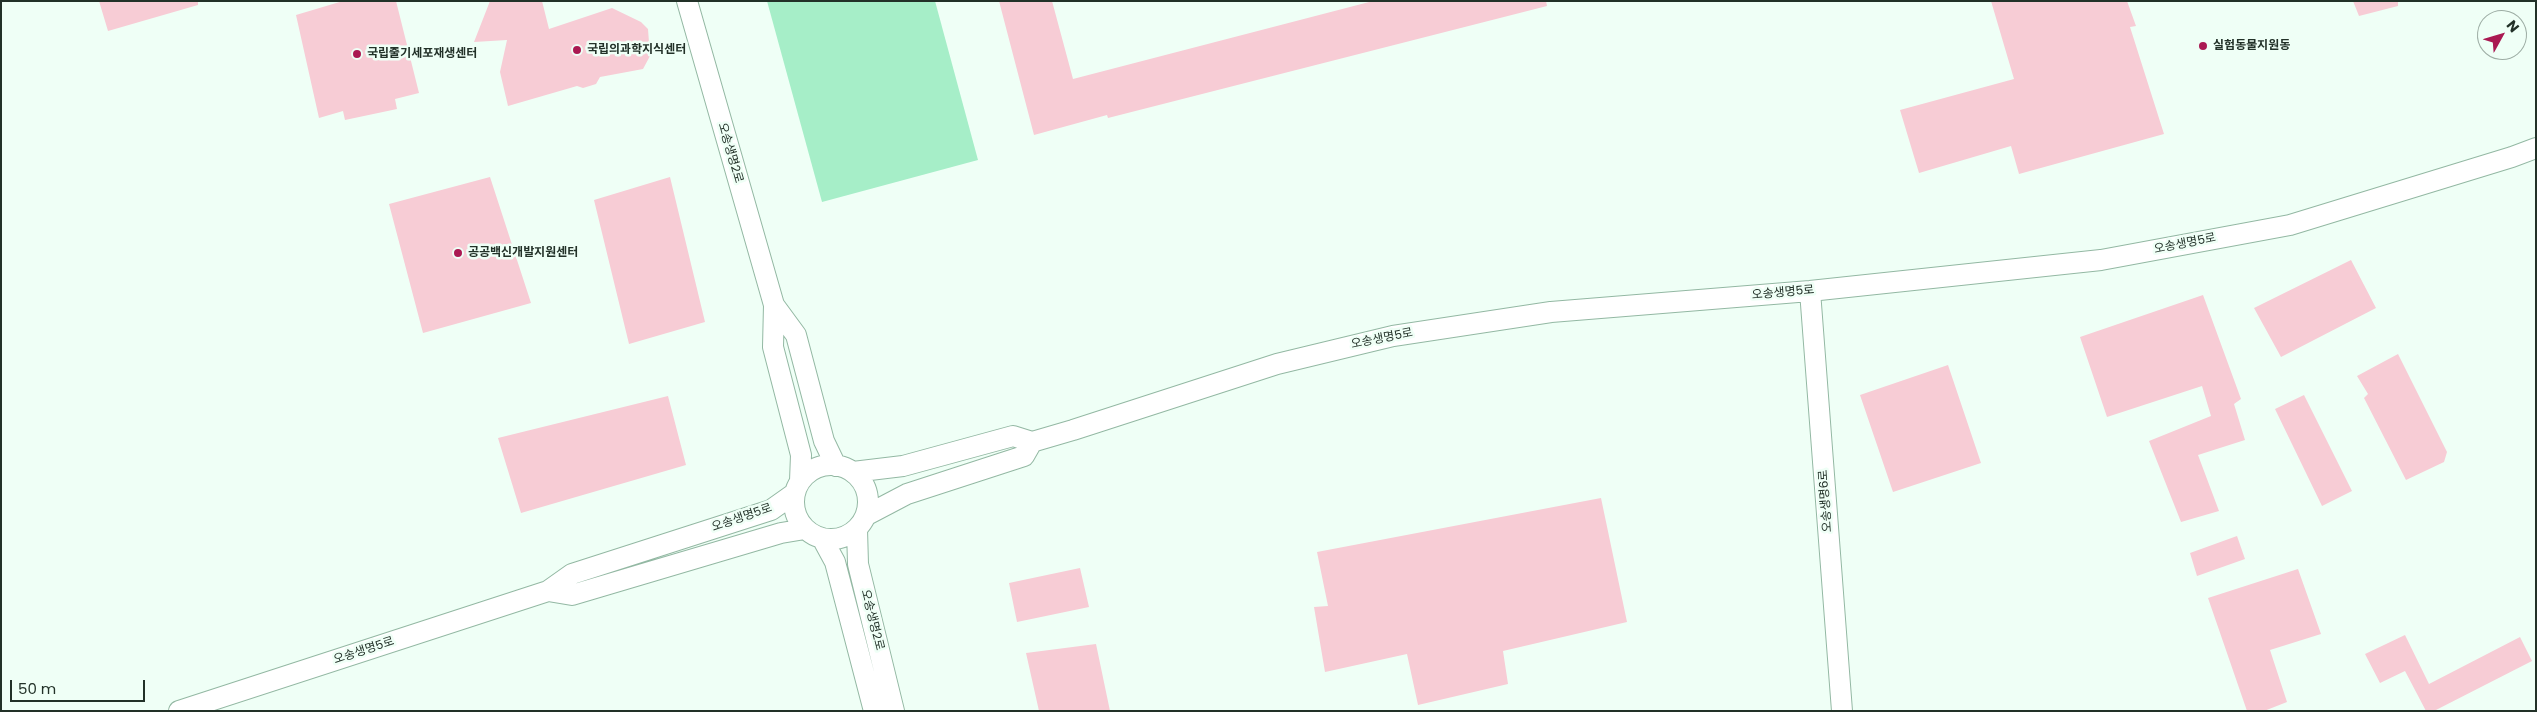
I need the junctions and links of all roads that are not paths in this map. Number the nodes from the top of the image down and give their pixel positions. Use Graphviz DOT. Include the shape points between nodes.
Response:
graph roads {
  1 [pos="686,1"];
  2 [pos="2536,148"];
  3 [pos="1810,291"];
  4 [pos="774,305"];
  5 [pos="1032,442"];
  6 [pos="845,469"];
  7 [pos="797,487"];
  8 [pos="862,522"];
  9 [pos="813,533"];
  10 [pos="548,591"];
  11 [pos="179,711"];
  12 [pos="874,711"];
  13 [pos="894,711"];
  14 [pos="1842,711"];
  1 -- 4 [label="street, 오송생명2로"];
  2 -- 3 [label="street, 오송생명5로" via="2290,225 2101,260"];
  3 -- 5 [label="street, 오송생명5로" via="1551,312 1393,336 1277,364"];
  3 -- 14 [label="street, 오송생명6로"];
  4 -- 6 [label="street, 오송생명2로" via="796,334 824,441"];
  4 -- 7 [label="street, 오송생명2로" via="773,346 801,455"];
  5 -- 6 [label="street, 오송생명5로" via="1013,436 903,466"];
  5 -- 8 [label="street, 오송생명5로" via="1024,456 907,494"];
  6 -- 7 [label="street" via="818,467 808,473"];
  6 -- 8 [label="street" via="861,480 867,491 869,503"];
  7 -- 9 [label="street" via="794,506 797,518"];
  7 -- 10 [label="street, 오송생명5로" via="771,510 572,574"];
  8 -- 9 [label="street" via="840,539"];
  8 -- 13 [label="street, 오송생명2로" via="858,564"];
  9 -- 10 [label="street, 오송생명5로" via="781,533 572,596"];
  9 -- 12 [label="street, 오송생명2로" via="835,562"];
  10 -- 11 [label="street, 오송생명5로"];
}
